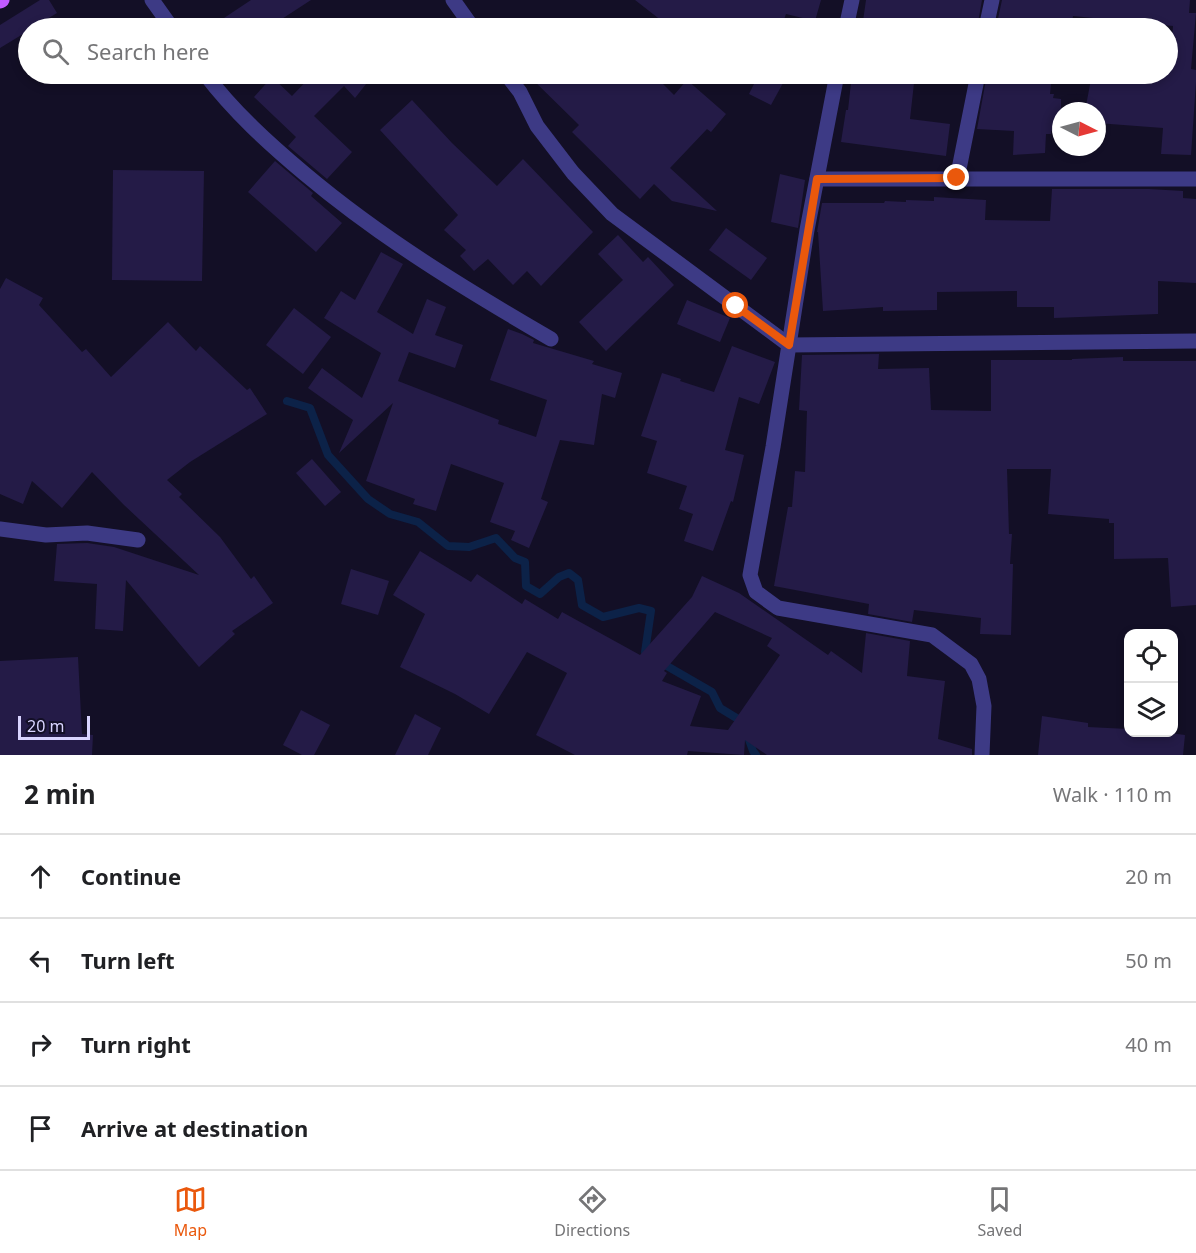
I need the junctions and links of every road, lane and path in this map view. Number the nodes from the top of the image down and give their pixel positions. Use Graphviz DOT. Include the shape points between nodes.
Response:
graph roads {
  1 [pos="152,0"];
  2 [pos="453,0"];
  3 [pos="852,0"];
  4 [pos="992,0"];
  5 [pos="165,18"];
  6 [pos="466,18"];
  7 [pos="848,18"];
  8 [pos="988,18"];
  9 [pos="213,84"];
  10 [pos="514,84"];
  11 [pos="835,84"];
  12 [pos="976,84"];
  13 [pos="957,178"];
  14 [pos="817,179"];
  15 [pos="1196,179"];
  16 [pos="551,339"];
  17 [pos="1196,341"];
  18 [pos="789,345"];
  19 [pos="0,529"];
  20 [pos="138,540"];
  21 [pos="982,755"];
  1 -- 5 [label="street"];
  2 -- 6 [label="street"];
  3 -- 7 [label="street"];
  4 -- 8 [label="street"];
  9 -- 16 [label="street" via="243,120 336,200 450,279"];
  10 -- 18 [label="street" via="537,126 573,173 612,214"];
  11 -- 14 [label="street"];
  12 -- 13 [label="street"];
  13 -- 14 [label="street"];
  13 -- 15 [label="street"];
  14 -- 18 [label="street"];
  17 -- 18 [label="street"];
  18 -- 21 [label="street" via="752,558 750,574 756,592 778,608 932,635 971,664 979,679 984,706"];
  19 -- 20 [label="street"];
}
